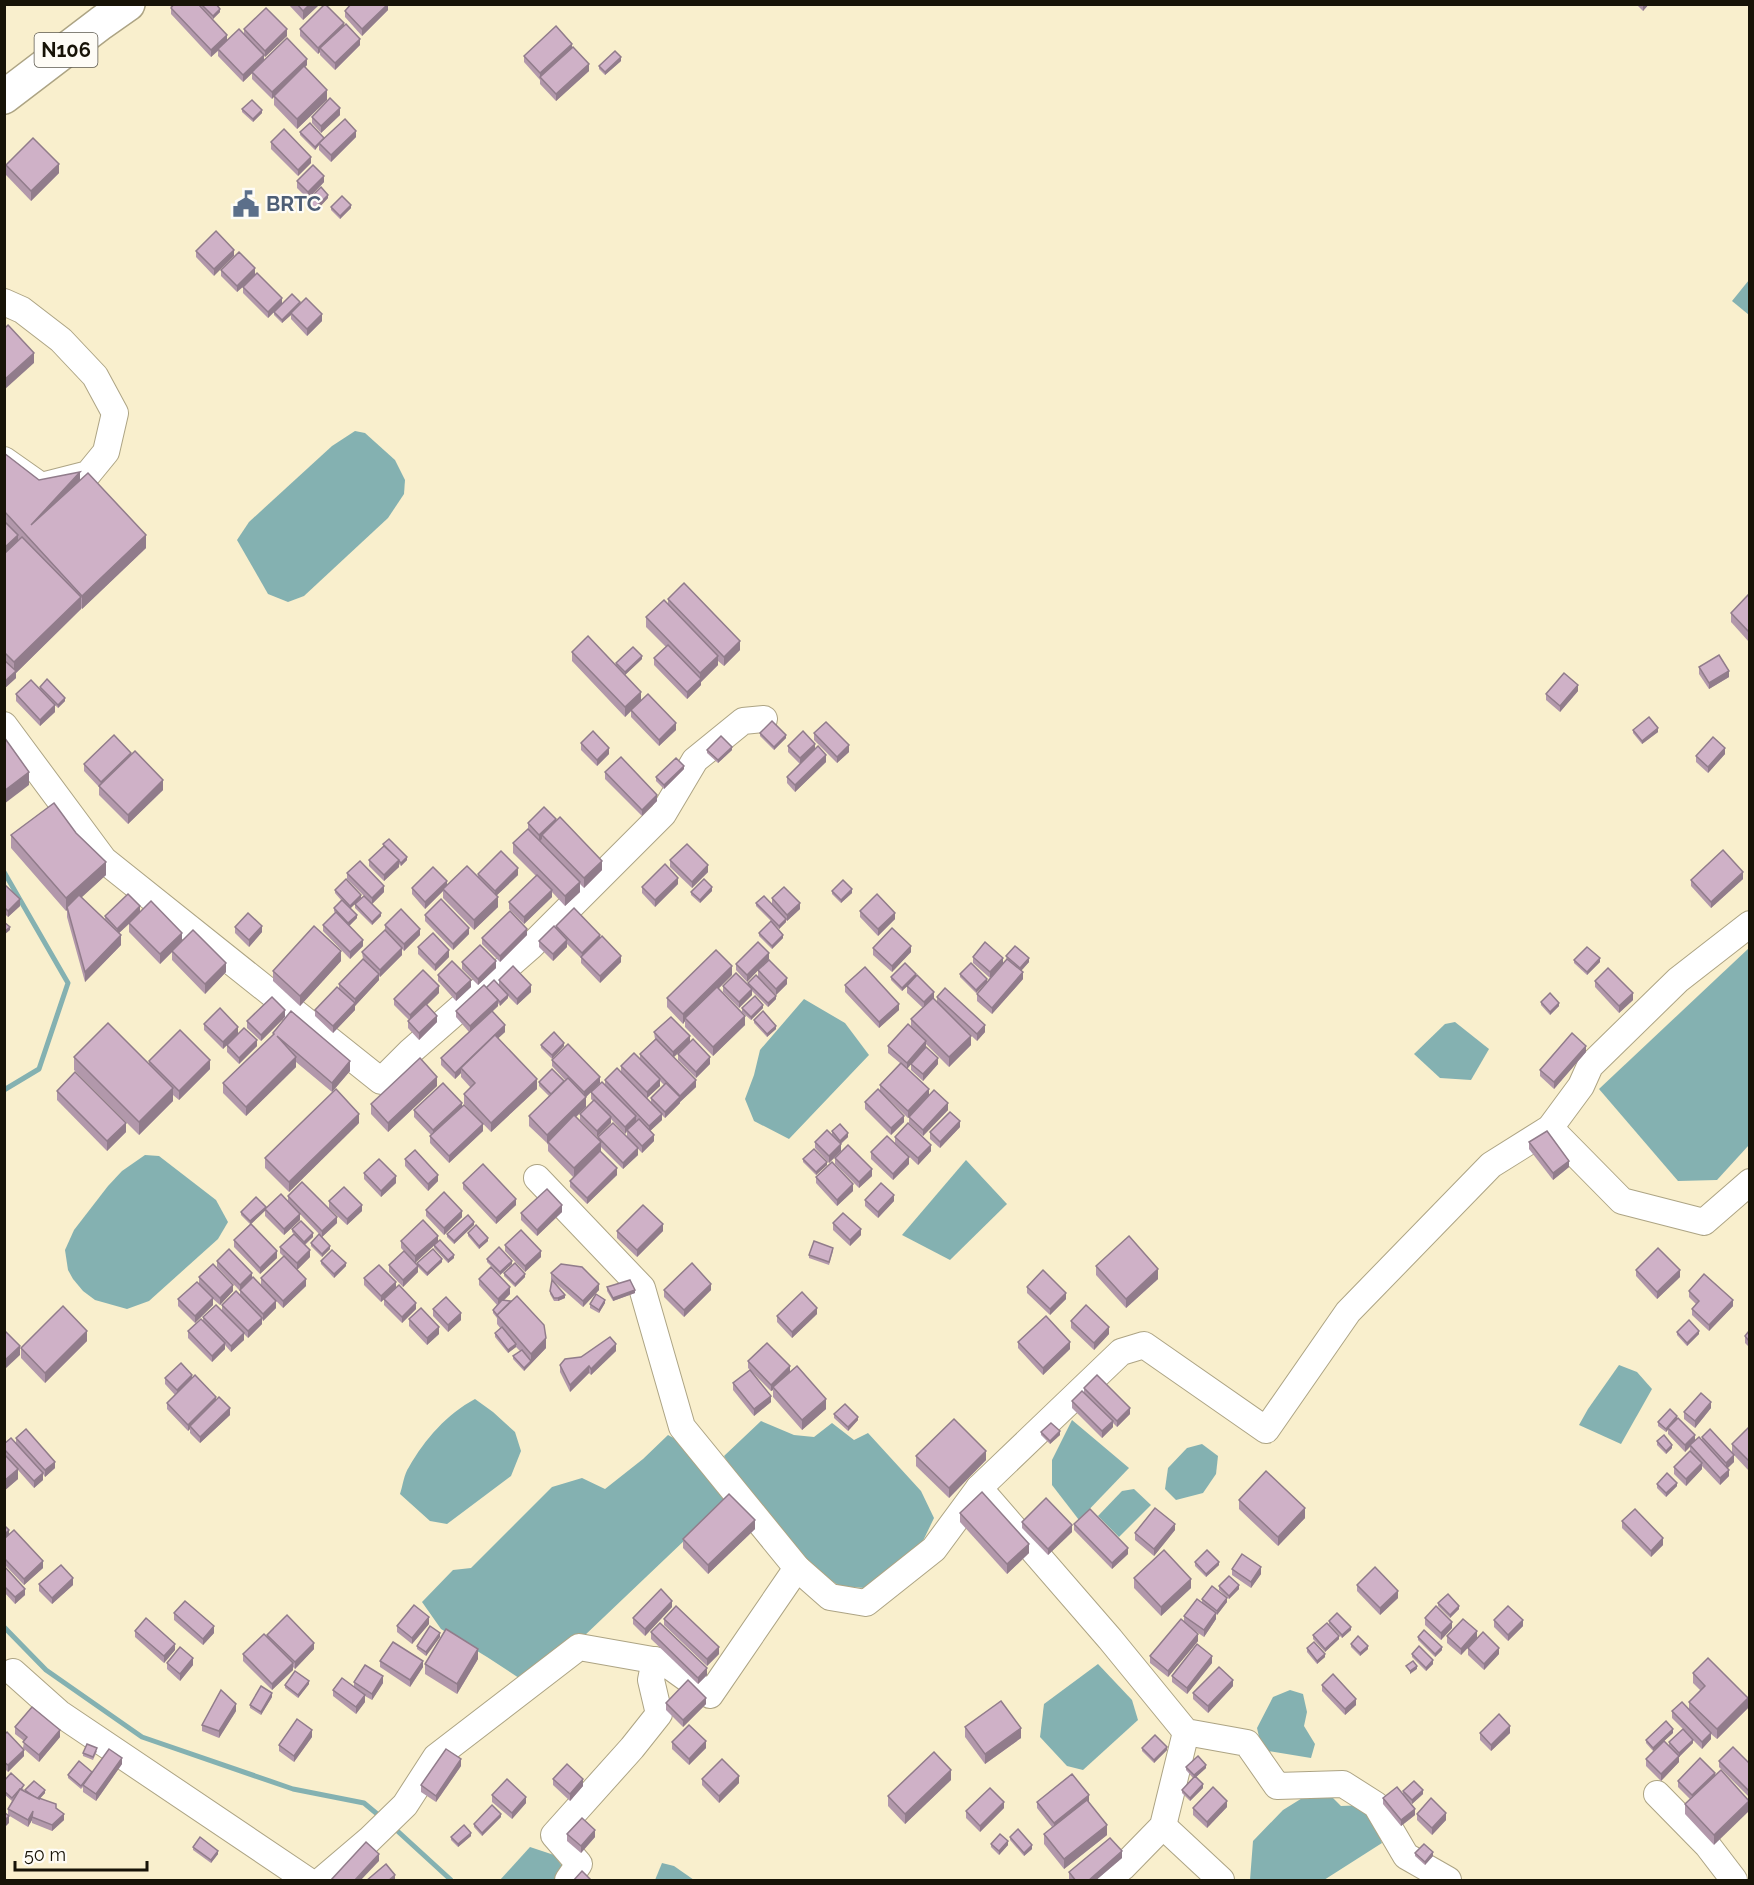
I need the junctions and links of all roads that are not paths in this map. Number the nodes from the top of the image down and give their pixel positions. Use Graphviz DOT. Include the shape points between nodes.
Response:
graph roads {
  1 [pos="92,4"];
  2 [pos="128,4"];
  3 [pos="4,70"];
  4 [pos="4,97"];
  5 [pos="4,302"];
  6 [pos="4,460"];
  7 [pos="764,719"];
  8 [pos="4,725"];
  9 [pos="1749,924"];
  10 [pos="1550,1128"];
  11 [pos="537,1178"];
  12 [pos="1749,1182"];
  13 [pos="980,1488"];
  14 [pos="797,1568"];
  15 [pos="655,1660"];
  16 [pos="7,1671"];
  17 [pos="1186,1732"];
  18 [pos="1657,1794"];
  19 [pos="1163,1826"];
  20 [pos="307,1881"];
  21 [pos="322,1881"];
  22 [pos="568,1881"];
  23 [pos="1106,1881"];
  24 [pos="1221,1881"];
  25 [pos="1448,1881"];
  26 [pos="1734,1881"];
  1 -- 3 [label="highway, N106"];
  2 -- 4 [label="highway, N106"];
  5 -- 6 [label="street" via="22,310 61,340 95,376 116,413 106,452 88,474 41,486"];
  7 -- 8 [label="street" via="743,721 695,760 663,814 530,946 381,1081 104,860"];
  9 -- 10 [label="street" via="1678,980 1590,1066 1581,1086"];
  10 -- 12 [label="street" via="1622,1201 1704,1222"];
  10 -- 13 [label="street" via="1491,1165 1348,1312 1266,1430 1144,1345 1121,1353"];
  11 -- 14 [label="street" via="642,1288 682,1427"];
  13 -- 14 [label="street" via="934,1549 866,1603 830,1597"];
  13 -- 17 [label="street"];
  14 -- 15 [label="street" via="710,1695 664,1662"];
  15 -- 21 [label="street" via="579,1647 436,1757 405,1805"];
  15 -- 22 [label="street" via="651,1680 659,1713 554,1835 579,1864"];
  16 -- 20 [label="street" via="59,1713"];
  17 -- 19 [label="street"];
  17 -- 25 [label="street" via="1247,1743 1277,1786 1343,1784 1376,1805 1406,1856"];
  18 -- 26 [label="street"];
  19 -- 23 [label="street"];
  19 -- 24 [label="street"];
}
